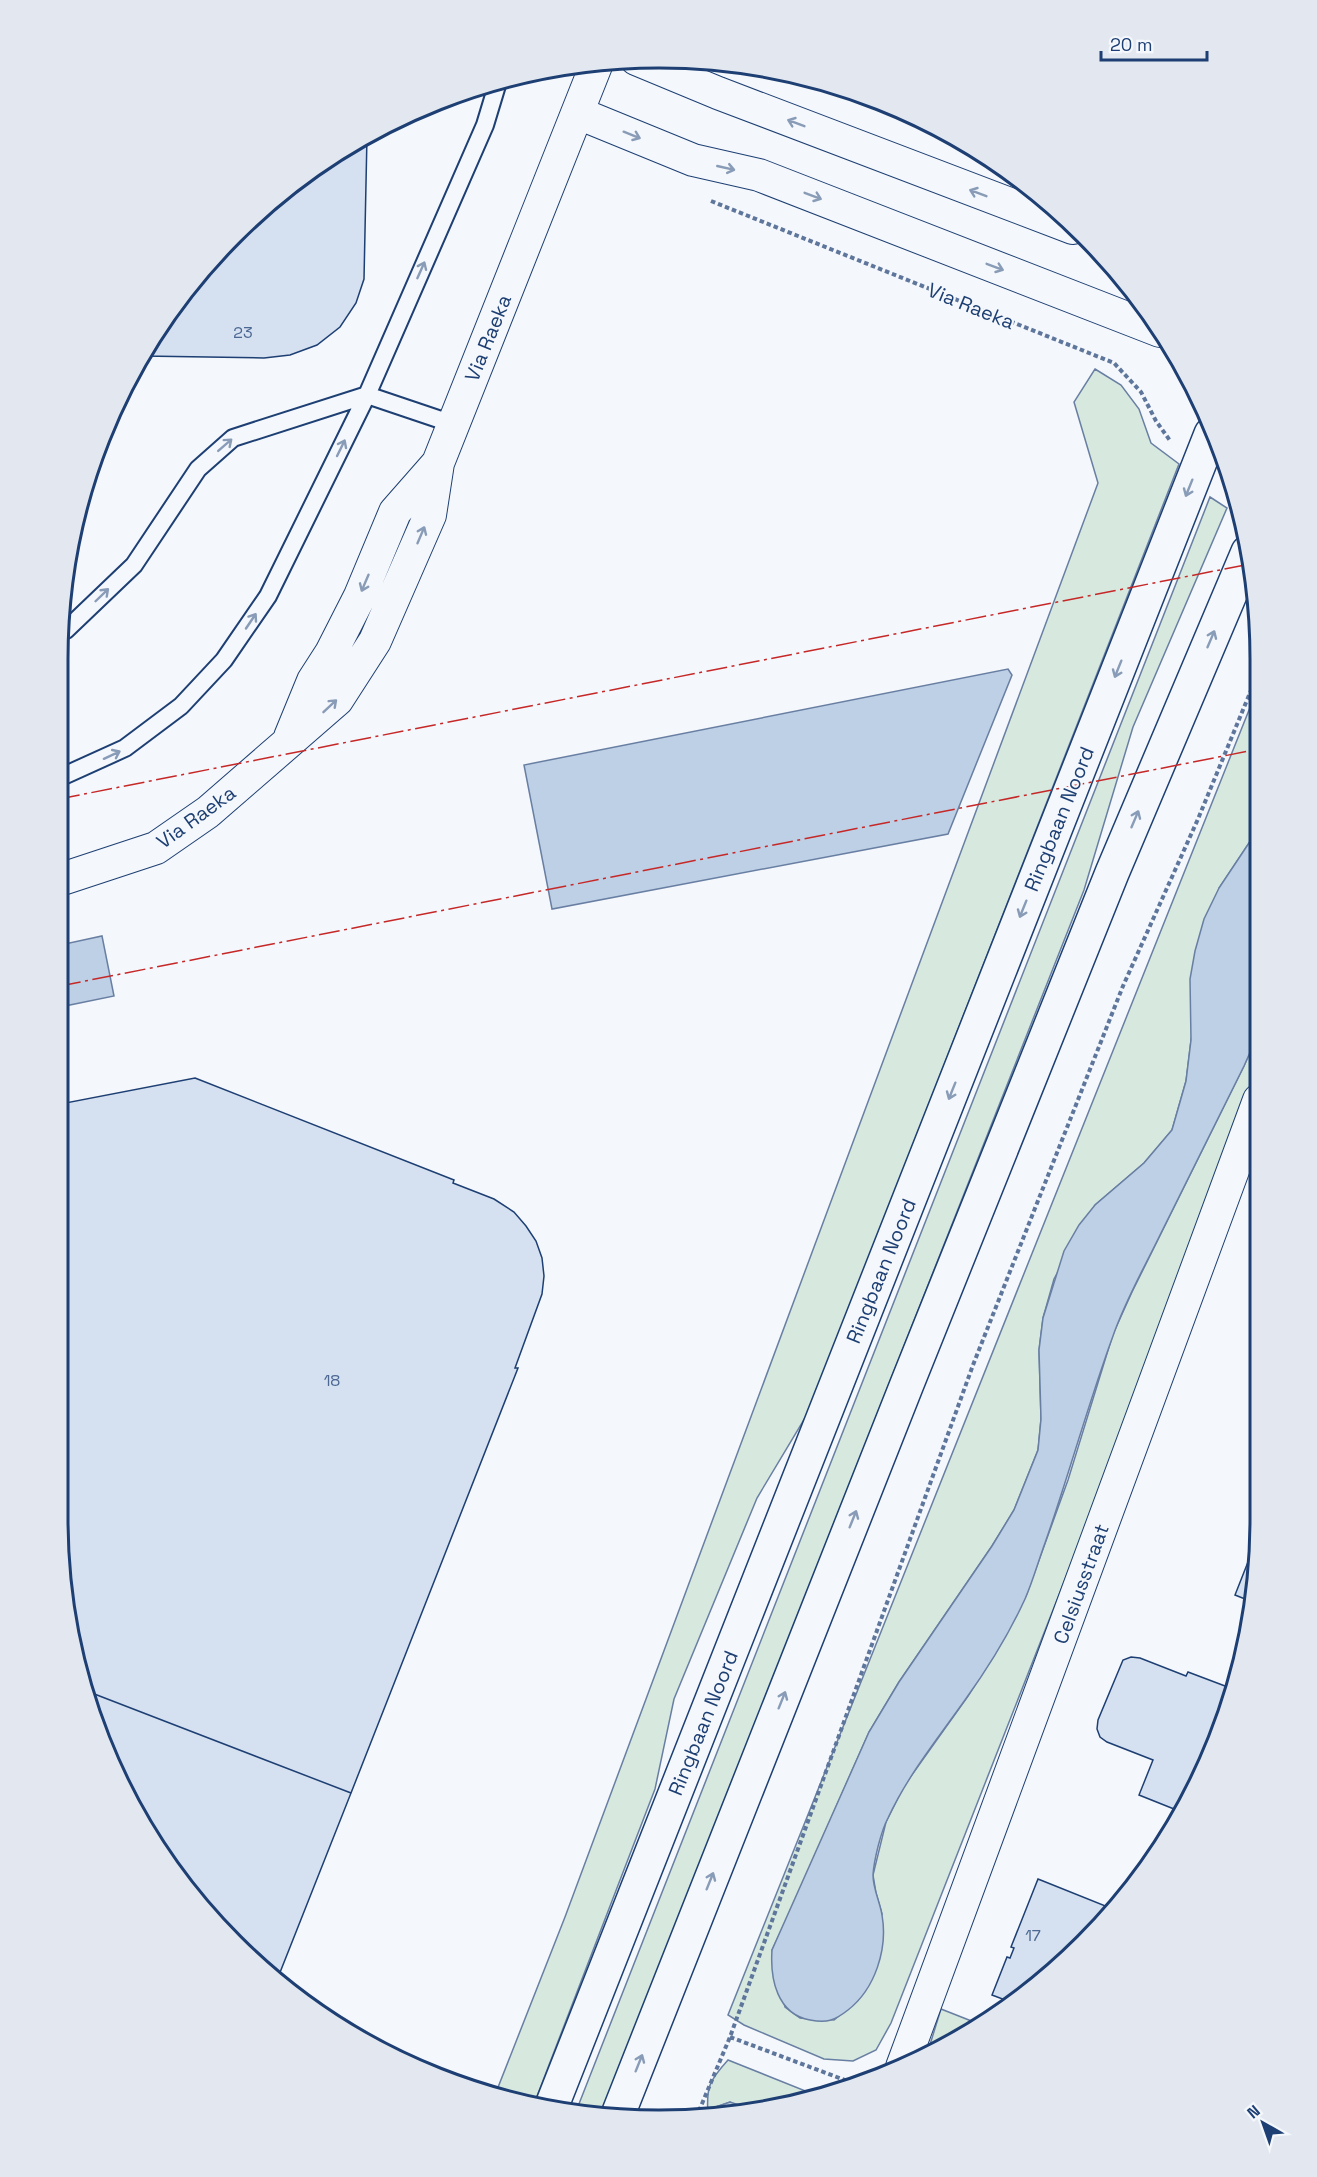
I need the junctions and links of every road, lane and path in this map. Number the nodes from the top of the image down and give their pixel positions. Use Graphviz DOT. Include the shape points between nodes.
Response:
graph roads {
  1 [pos="658,68"];
  2 [pos="594,72"];
  3 [pos="495,91"];
  4 [pos="578,113"];
  5 [pos="703,198"];
  6 [pos="1056,222"];
  7 [pos="1147,326"];
  8 [pos="367,395"];
  9 [pos="453,424"];
  10 [pos="1206,446"];
  11 [pos="1242,567"];
  12 [pos="69,627"];
  13 [pos="1250,693"];
  14 [pos="68,774"];
  15 [pos="68,877"];
  16 [pos="1250,1124"];
  17 [pos="730,2037"];
  18 [pos="906,2055"];
  19 [pos="843,2079"];
  20 [pos="554,2100"];
  21 [pos="621,2108"];
  22 [pos="700,2108"];
  6 -- 1 [label="street, one-way"];
  2 -- 4 [label="street, Via Raeka"];
  8 -- 3 [label="lane, one-way"];
  4 -- 7 [label="street, one-way" via="693,160 759,175"];
  4 -- 9 [label="street, Via Raeka"];
  5 -- 10 [label="path, Via Raeka" via="1114,363 1141,392 1172,443"];
  8 -- 9 [label="lane"];
  12 -- 8 [label="lane, one-way" via="134,565 198,469 233,438"];
  14 -- 8 [label="lane, one-way" via="125,748 181,706 224,660 268,596"];
  9 -- 15 [label="street, Via Raeka" via="438,463 395,512 360,596 313,681 287,745 208,812 156,848"];
  10 -- 20 [label="main road, Ringbaan Noord, one-way"];
  21 -- 11 [label="main road, one-way" via="1107,884"];
  13 -- 17 [label="path" via="1123,986 973,1365"];
  16 -- 18 [label="street, Celsiusstraat"];
  17 -- 19 [label="path"];
  17 -- 22 [label="path"];
}
